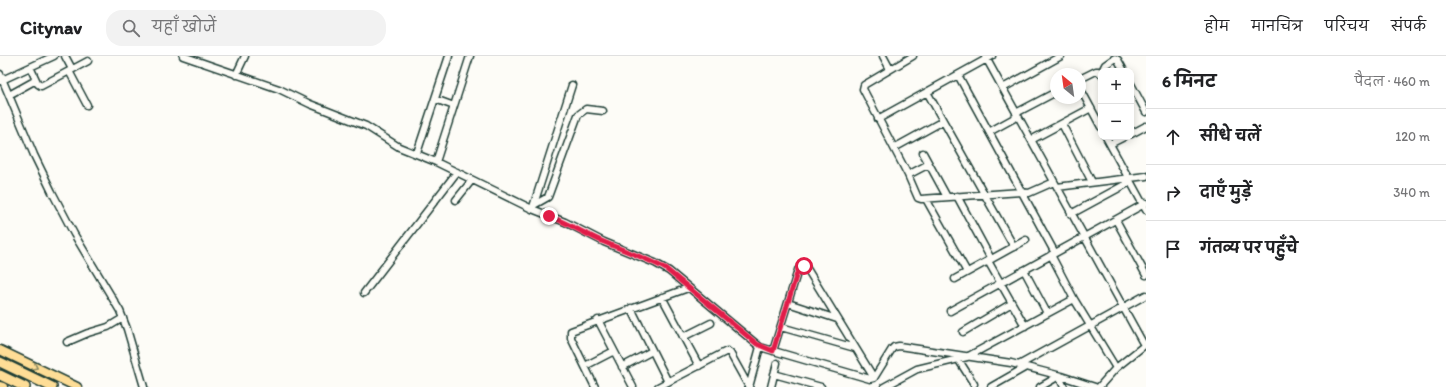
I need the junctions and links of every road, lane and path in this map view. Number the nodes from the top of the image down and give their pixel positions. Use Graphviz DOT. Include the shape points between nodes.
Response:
graph roads {
  1 [pos="54,56"];
  2 [pos="65,56"];
  3 [pos="183,56"];
  4 [pos="245,56"];
  5 [pos="449,56"];
  6 [pos="470,56"];
  7 [pos="883,56"];
  8 [pos="913,56"];
  9 [pos="1061,56"];
  10 [pos="988,57"];
  11 [pos="88,61"];
  12 [pos="30,67"];
  13 [pos="1104,68"];
  14 [pos="1122,68"];
  15 [pos="890,69"];
  16 [pos="70,70"];
  17 [pos="1098,71"];
  18 [pos="236,75"];
  19 [pos="958,75"];
  20 [pos="1086,76"];
  21 [pos="1,78"];
  22 [pos="36,80"];
  23 [pos="572,85"];
  24 [pos="1003,88"];
  25 [pos="1134,89"];
  26 [pos="927,92"];
  27 [pos="9,95"];
  28 [pos="1050,95"];
  29 [pos="1086,99"];
  30 [pos="435,100"];
  31 [pos="1144,104"];
  32 [pos="87,105"];
  33 [pos="454,106"];
  34 [pos="1091,108"];
  35 [pos="603,111"];
  36 [pos="1146,112"];
  37 [pos="1017,114"];
  38 [pos="878,119"];
  39 [pos="943,121"];
  40 [pos="1098,121"];
  41 [pos="1062,124"];
  42 [pos="1146,126"];
  43 [pos="1134,131"];
  44 [pos="989,132"];
  45 [pos="1031,140"];
  46 [pos="1108,140"];
  47 [pos="1118,140"];
  48 [pos="1110,144"];
  49 [pos="894,148"];
  50 [pos="417,153"];
  51 [pos="923,153"];
  52 [pos="436,162"];
  53 [pos="929,164"];
  54 [pos="457,172"];
  55 [pos="908,175"];
  56 [pos="1146,176"];
  57 [pos="472,180"];
  58 [pos="1129,180"];
  59 [pos="1092,182"];
  60 [pos="1055,184"];
  61 [pos="1021,192"];
  62 [pos="984,194"];
  63 [pos="957,196"];
  64 [pos="947,197"];
  65 [pos="926,199"];
  66 [pos="456,200"];
  67 [pos="1145,206"];
  68 [pos="533,207"];
  69 [pos="1071,214"];
  70 [pos="1116,220"];
  71 [pos="1084,237"];
  72 [pos="1026,240"];
  73 [pos="1014,246"];
  74 [pos="1053,254"];
  75 [pos="1146,259"];
  76 [pos="989,260"];
  77 [pos="1139,262"];
  78 [pos="1024,270"];
  79 [pos="967,272"];
  80 [pos="1146,275"];
  81 [pos="954,279"];
  82 [pos="1000,283"];
  83 [pos="688,288"];
  84 [pos="364,293"];
  85 [pos="1146,296"];
  86 [pos="662,297"];
  87 [pos="1074,299"];
  88 [pos="788,303"];
  89 [pos="1012,303"];
  90 [pos="631,308"];
  91 [pos="1123,308"];
  92 [pos="950,311"];
  93 [pos="1047,313"];
  94 [pos="124,318"];
  95 [pos="837,319"];
  96 [pos="598,320"];
  97 [pos="711,323"];
  98 [pos="1025,326"];
  99 [pos="1090,326"];
  100 [pos="781,327"];
  101 [pos="963,332"];
  102 [pos="683,337"];
  103 [pos="67,342"];
  104 [pos="1145,344"];
  105 [pos="760,346"];
  106 [pos="856,348"];
  107 [pos="0,350"];
  108 [pos="614,351"];
  109 [pos="652,351"];
  110 [pos="773,351"];
  111 [pos="967,357"];
  112 [pos="958,359"];
  113 [pos="0,362"];
  114 [pos="777,363"];
  115 [pos="1019,365"];
  116 [pos="585,366"];
  117 [pos="699,366"];
  118 [pos="622,367"];
  119 [pos="1026,367"];
  120 [pos="1116,368"];
  121 [pos="774,374"];
  122 [pos="0,375"];
  123 [pos="1060,376"];
  124 [pos="874,378"];
  125 [pos="668,382"];
  126 [pos="974,384"];
  127 [pos="0,386"];
  128 [pos="3,387"];
  129 [pos="25,387"];
  130 [pos="52,387"];
  131 [pos="77,387"];
  132 [pos="144,387"];
  133 [pos="595,387"];
  134 [pos="633,387"];
  135 [pos="658,387"];
  136 [pos="749,387"];
  137 [pos="771,387"];
  138 [pos="821,387"];
  139 [pos="884,387"];
  140 [pos="991,387"];
  141 [pos="1040,387"];
  142 [pos="1064,387"];
  143 [pos="1094,387"];
  144 [pos="1099,387"];
  1 -- 12 [label="street"];
  2 -- 16 [label="street"];
  3 -- 18 [label="street"];
  4 -- 18 [label="street"];
  5 -- 30 [label="street"];
  6 -- 33 [label="street"];
  7 -- 15 [label="street"];
  8 -- 15 [label="street"];
  9 -- 24 [label="street"];
  10 -- 19 [label="street"];
  10 -- 24 [label="street"];
  11 -- 16 [label="street"];
  12 -- 21 [label="street"];
  12 -- 22 [label="street"];
  13 -- 14 [label="street" via="1115,58"];
  15 -- 38 [label="street" via="863,87"];
  16 -- 22 [label="street" via="41,86"];
  16 -- 32 [label="street"];
  17 -- 20 [label="street"];
  18 -- 50 [label="street" via="278,89 360,124 399,147"];
  19 -- 26 [label="street"];
  19 -- 44 [label="street"];
  21 -- 27 [label="street"];
  22 -- 27 [label="street"];
  23 -- 68 [label="street"];
  24 -- 37 [label="street"];
  25 -- 31 [label="street"];
  26 -- 38 [label="street"];
  26 -- 39 [label="street"];
  27 -- 94 [label="street" via="54,197"];
  28 -- 37 [label="street"];
  29 -- 34 [label="street"];
  30 -- 33 [label="street"];
  30 -- 50 [label="street"];
  31 -- 36 [label="street"];
  33 -- 52 [label="street"];
  34 -- 40 [label="street"];
  34 -- 41 [label="street"];
  35 -- 68 [label="street" via="586,109 578,115 548,197"];
  37 -- 44 [label="street"];
  37 -- 45 [label="street"];
  38 -- 49 [label="street"];
  39 -- 49 [label="street"];
  39 -- 62 [label="street"];
  41 -- 45 [label="street"];
  41 -- 59 [label="street"];
  42 -- 43 [label="street"];
  44 -- 61 [label="street"];
  45 -- 60 [label="street"];
  46 -- 48 [label="street"];
  47 -- 48 [label="street"];
  48 -- 58 [label="street"];
  49 -- 55 [label="street"];
  50 -- 52 [label="street"];
  51 -- 53 [label="street"];
  52 -- 54 [label="street"];
  53 -- 55 [label="street"];
  53 -- 64 [label="street"];
  54 -- 57 [label="street"];
  54 -- 84 [label="street"];
  55 -- 65 [label="street" via="918,198"];
  56 -- 58 [label="street"];
  57 -- 66 [label="street"];
  57 -- 68 [label="street"];
  58 -- 59 [label="street"];
  58 -- 67 [label="street"];
  58 -- 69 [label="street"];
  59 -- 60 [label="street"];
  60 -- 61 [label="street" via="1029,193"];
  60 -- 69 [label="street"];
  61 -- 62 [label="street"];
  61 -- 74 [label="street"];
  62 -- 63 [label="street"];
  62 -- 73 [label="street"];
  63 -- 64 [label="street"];
  63 -- 76 [label="street"];
  64 -- 65 [label="street"];
  65 -- 79 [label="street"];
  67 -- 70 [label="street"];
  68 -- 83 [label="street" via="604,242 655,263 669,271"];
  69 -- 71 [label="street"];
  70 -- 71 [label="street"];
  70 -- 77 [label="street"];
  71 -- 74 [label="street"];
  71 -- 91 [label="street"];
  72 -- 73 [label="street"];
  73 -- 76 [label="street"];
  74 -- 78 [label="street"];
  74 -- 87 [label="street"];
  75 -- 77 [label="street"];
  76 -- 79 [label="street"];
  76 -- 82 [label="street"];
  77 -- 80 [label="street"];
  78 -- 82 [label="street"];
  78 -- 93 [label="street"];
  79 -- 81 [label="street"];
  82 -- 89 [label="street"];
  82 -- 92 [label="street"];
  83 -- 86 [label="street"];
  83 -- 105 [label="street"];
  85 -- 91 [label="street"];
  86 -- 90 [label="street"];
  86 -- 102 [label="street"];
  87 -- 93 [label="street"];
  87 -- 99 [label="street"];
  88 -- 95 [label="street"];
  88 -- 95 [label="street" via="798,270 806,267"];
  88 -- 100 [label="street"];
  89 -- 98 [label="street"];
  89 -- 101 [label="street"];
  90 -- 96 [label="street"];
  90 -- 109 [label="street"];
  91 -- 99 [label="street"];
  91 -- 104 [label="street"];
  93 -- 98 [label="street"];
  94 -- 103 [label="street" via="108,327"];
  94 -- 132 [label="street"];
  95 -- 106 [label="street"];
  96 -- 108 [label="street"];
  96 -- 116 [label="street" via="570,334"];
  97 -- 102 [label="street"];
  98 -- 111 [label="street"];
  99 -- 115 [label="street"];
  99 -- 120 [label="street"];
  100 -- 106 [label="street"];
  100 -- 110 [label="street"];
  102 -- 117 [label="street"];
  104 -- 120 [label="street"];
  105 -- 110 [label="street"];
  105 -- 136 [label="street"];
  106 -- 124 [label="street"];
  107 -- 131 [label="main road, one-way"];
  108 -- 116 [label="street"];
  108 -- 118 [label="street"];
  109 -- 118 [label="street"];
  109 -- 125 [label="street"];
  110 -- 124 [label="street"];
  111 -- 112 [label="street"];
  111 -- 115 [label="street"];
  111 -- 124 [label="street" via="896,346"];
  112 -- 126 [label="street"];
  112 -- 139 [label="street" via="917,369"];
  113 -- 130 [label="highway"];
  114 -- 121 [label="street"];
  115 -- 119 [label="street"];
  116 -- 133 [label="street"];
  117 -- 125 [label="street"];
  117 -- 136 [label="street" via="729,351"];
  118 -- 134 [label="street"];
  119 -- 123 [label="street"];
  119 -- 140 [label="street"];
  120 -- 144 [label="street"];
  121 -- 137 [label="street"];
  121 -- 138 [label="street"];
  122 -- 129 [label="highway"];
  123 -- 141 [label="street"];
  123 -- 142 [label="street"];
  123 -- 143 [label="street"];
  125 -- 135 [label="street"];
  127 -- 128 [label="main road"];
}
